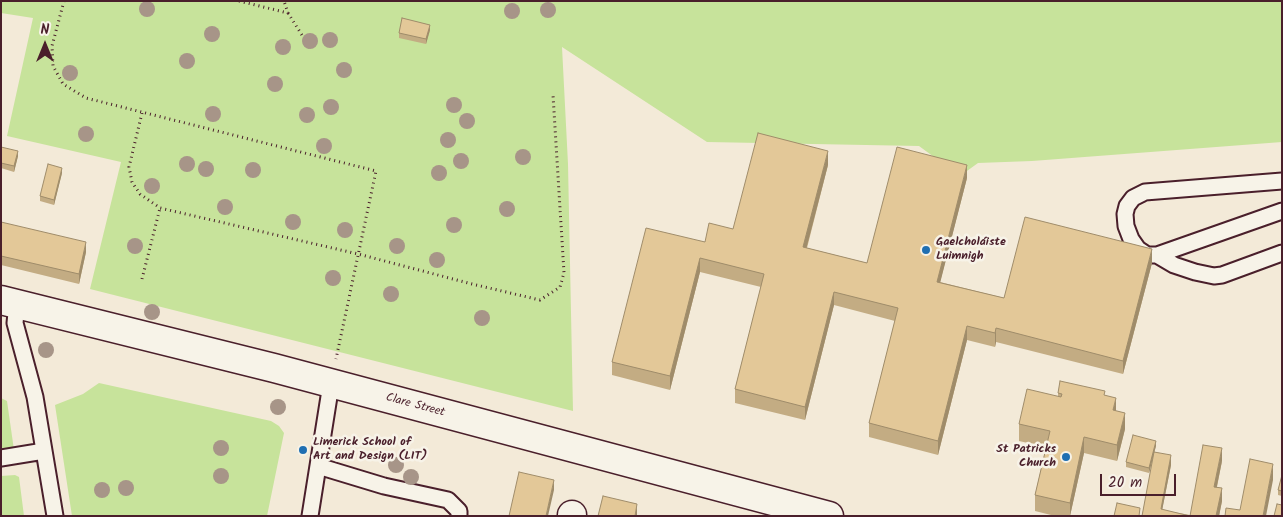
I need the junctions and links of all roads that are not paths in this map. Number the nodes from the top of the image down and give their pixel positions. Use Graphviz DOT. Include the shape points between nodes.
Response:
graph roads {
  1 [pos="1282,181"];
  2 [pos="1282,211"];
  3 [pos="1282,253"];
  4 [pos="1157,255"];
  5 [pos="9,302"];
  6 [pos="331,384"];
  7 [pos="44,451"];
  8 [pos="1,458"];
  9 [pos="318,466"];
  10 [pos="55,516"];
  11 [pos="310,516"];
  12 [pos="459,516"];
  13 [pos="829,516"];
  1 -- 4 [label="lane" via="1145,192 1133,198 1125,214 1131,239 1138,249"];
  2 -- 4 [label="lane"];
  3 -- 4 [label="lane" via="1214,276 1174,265"];
  5 -- 6 [label="main road, Clare Street"];
  5 -- 7 [label="lane" via="35,397"];
  6 -- 9 [label="lane"];
  6 -- 13 [label="main road, Clare Street"];
  7 -- 8 [label="lane"];
  7 -- 10 [label="lane"];
  9 -- 11 [label="lane"];
  9 -- 12 [label="lane" via="384,486 448,500 459,511"];
}
